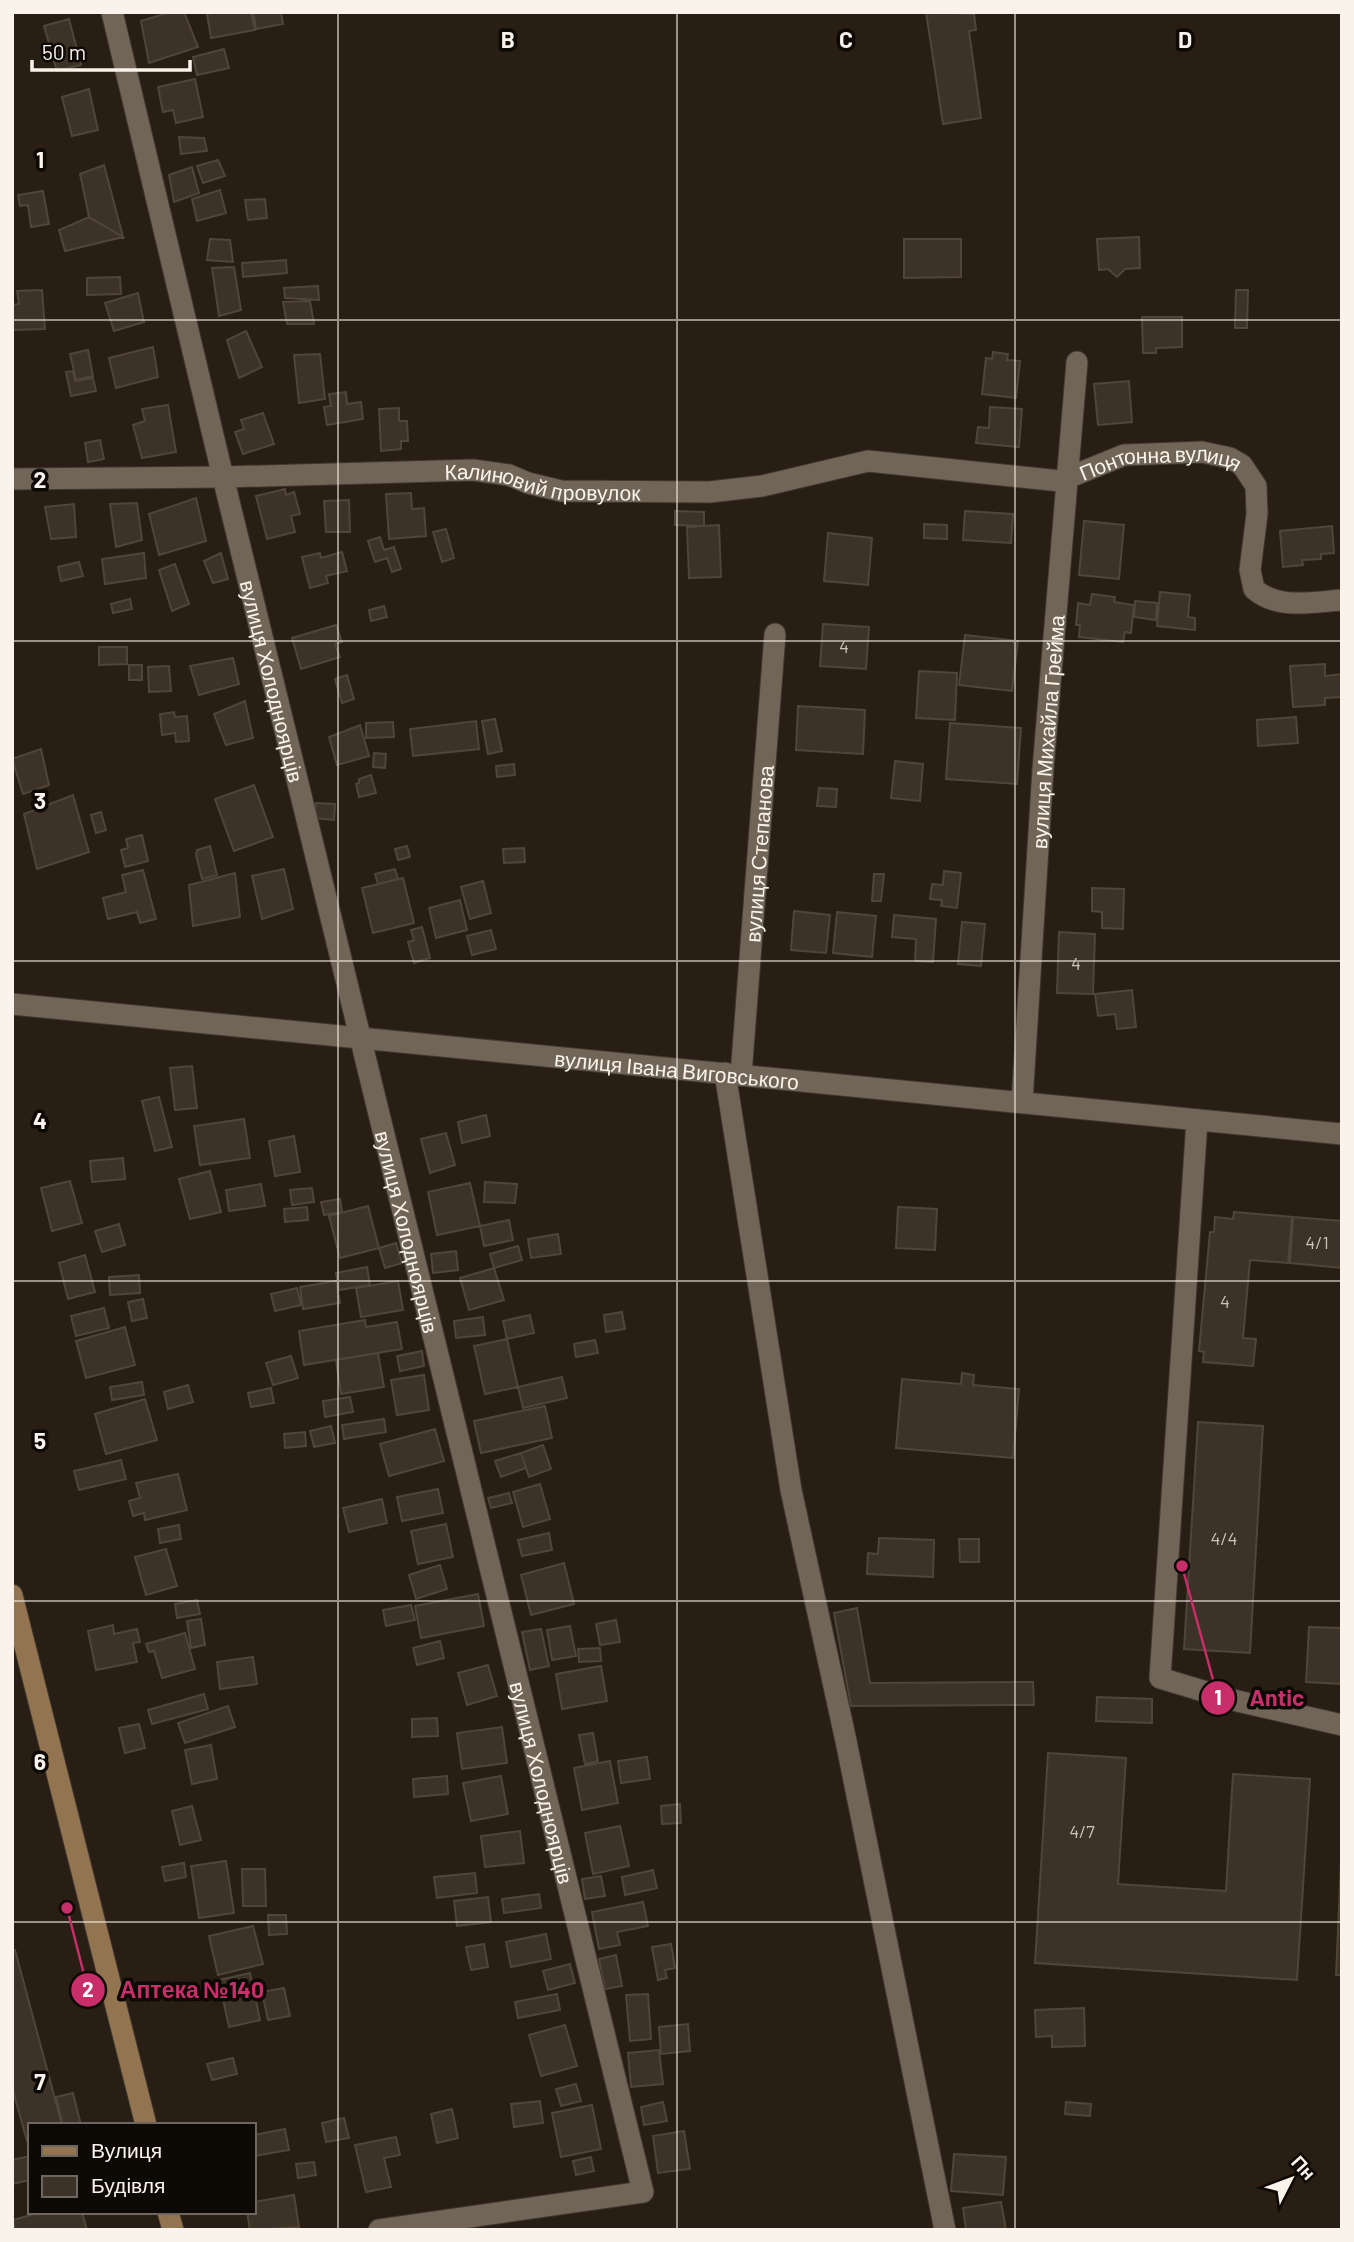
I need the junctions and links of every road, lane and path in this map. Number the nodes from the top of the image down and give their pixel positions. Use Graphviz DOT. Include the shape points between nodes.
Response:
graph roads {
  1 [pos="112,12"];
  2 [pos="1077,362"];
  3 [pos="223,477"];
  4 [pos="1068,478"];
  5 [pos="12,479"];
  6 [pos="1342,600"];
  7 [pos="775,634"];
  8 [pos="12,1004"];
  9 [pos="360,1037"];
  10 [pos="733,1074"];
  11 [pos="1021,1102"];
  12 [pos="1197,1120"];
  13 [pos="1342,1134"];
  14 [pos="12,1595"];
  15 [pos="1342,1725"];
  16 [pos="145,2123"];
  17 [pos="379,2230"];
  18 [pos="945,2230"];
  1 -- 3 [label="street, вулиця Холодноярців"];
  2 -- 4 [label="street, вулиця Михайла Грейма"];
  3 -- 4 [label="street, Калиновий провулок" via="473,470 561,491 686,492 762,486 879,461 1060,481"];
  3 -- 5 [label="street, Калиновий провулок"];
  3 -- 9 [label="street, вулиця Холодноярців"];
  4 -- 6 [label="street, Понтонна вулиця" via="1134,453 1186,451 1230,458 1250,474 1256,486 1250,569 1254,589 1282,603"];
  4 -- 11 [label="street, вулиця Михайла Грейма"];
  7 -- 10 [label="street, вулиця Степанова"];
  8 -- 9 [label="street, вулиця Івана Виговського"];
  9 -- 10 [label="street, вулиця Івана Виговського"];
  9 -- 17 [label="street, вулиця Холодноярців" via="643,2192"];
  10 -- 11 [label="street, вулиця Івана Виговського"];
  10 -- 18 [label="street, вулиця Степанова" via="791,1490"];
  11 -- 12 [label="street, вулиця Івана Виговського"];
  12 -- 13 [label="street, вулиця Івана Виговського"];
  12 -- 15 [label="street" via="1160,1678"];
  14 -- 16 [label="main road"];
}
